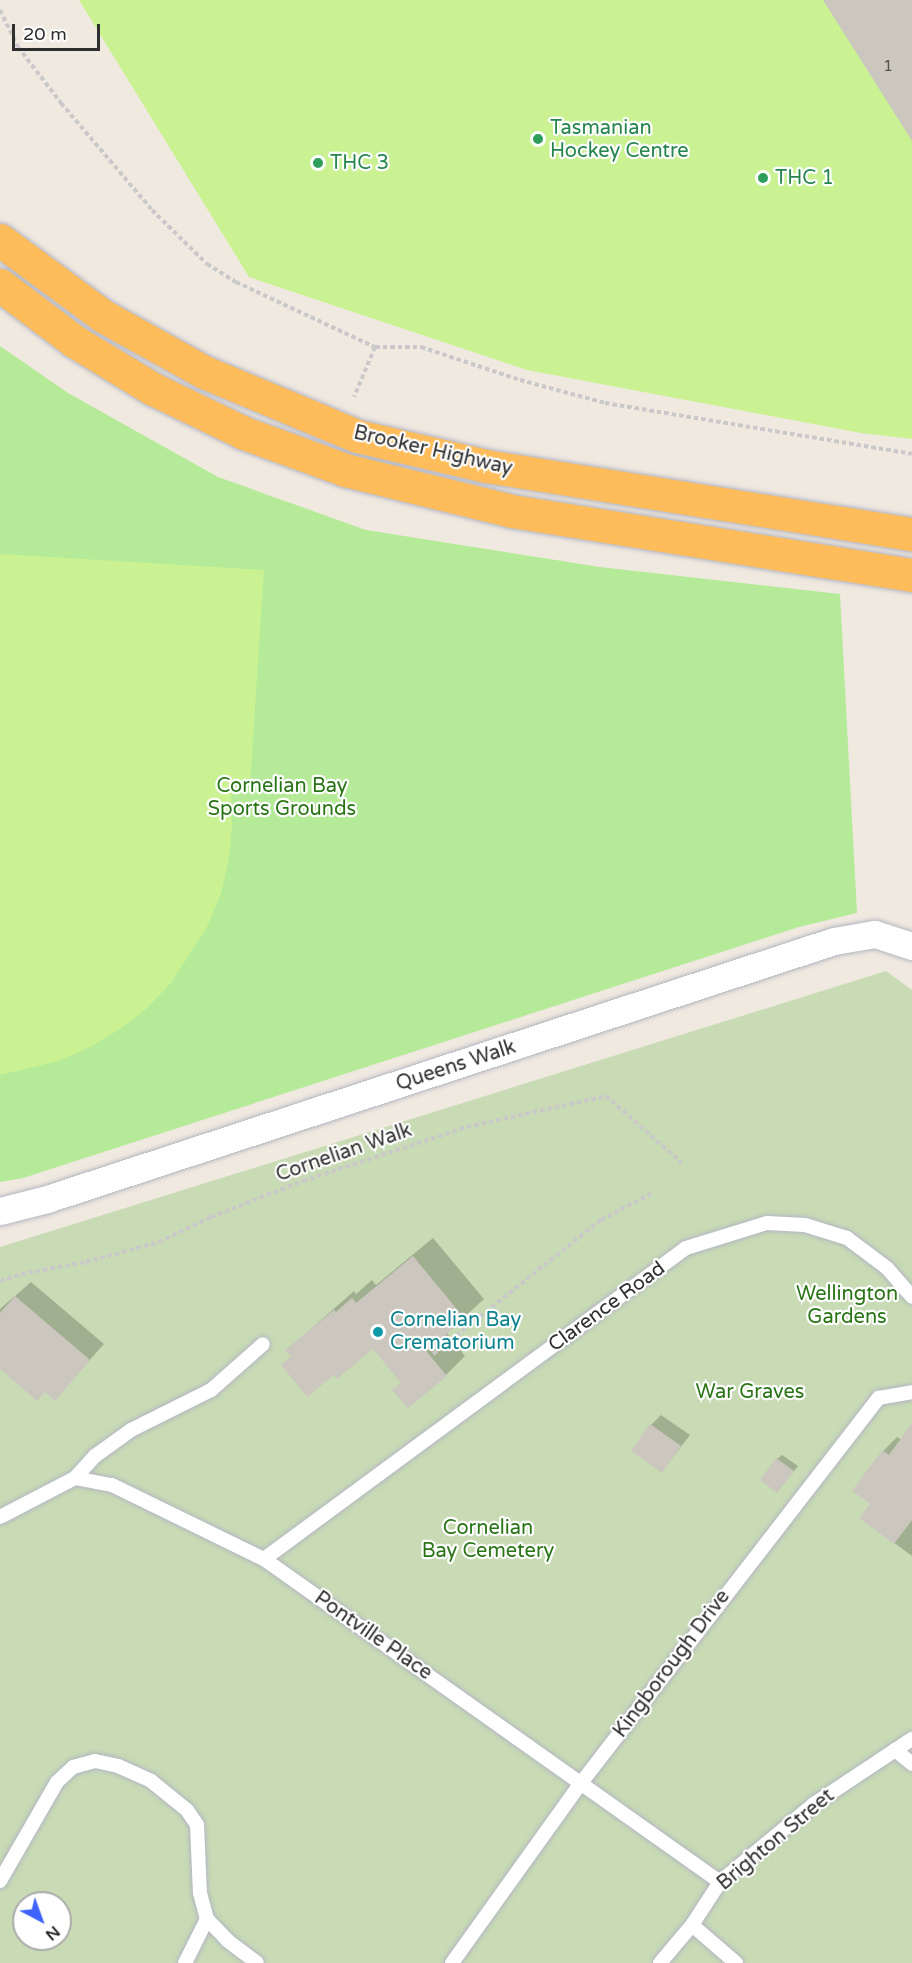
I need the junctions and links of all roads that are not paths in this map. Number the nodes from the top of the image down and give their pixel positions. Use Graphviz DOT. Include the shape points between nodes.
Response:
graph roads {
  1 [pos="0,240"];
  2 [pos="0,285"];
  3 [pos="912,534"];
  4 [pos="912,575"];
  5 [pos="912,946"];
  6 [pos="0,1211"];
  7 [pos="912,1297"];
  8 [pos="263,1344"];
  9 [pos="912,1392"];
  10 [pos="75,1478"];
  11 [pos="1,1513"];
  12 [pos="264,1559"];
  13 [pos="912,1739"];
  14 [pos="895,1750"];
  15 [pos="912,1764"];
  16 [pos="581,1783"];
  17 [pos="0,1881"];
  18 [pos="720,1882"];
  19 [pos="207,1919"];
  20 [pos="692,1925"];
  21 [pos="185,1963"];
  22 [pos="257,1963"];
  23 [pos="452,1963"];
  24 [pos="660,1963"];
  25 [pos="736,1963"];
  1 -- 3 [label="highway, Brooker Highway" via="103,316 204,372 357,436 486,466"];
  2 -- 4 [label="highway, Brooker Highway" via="74,341 153,389 244,433 345,470 512,511"];
  5 -- 6 [label="street, Queens Walk" via="875,934 834,941 47,1199"];
  7 -- 12 [label="lane, Clarence Road" via="887,1268 847,1238 806,1226 767,1223 686,1248"];
  8 -- 10 [label="lane" via="211,1390 131,1430 95,1456"];
  9 -- 16 [label="lane, Kingborough Drive" via="879,1398"];
  10 -- 11 [label="lane"];
  10 -- 12 [label="lane, Pontville Place" via="112,1485"];
  12 -- 16 [label="lane, Pontville Place"];
  13 -- 14 [label="lane, Brighton Street"];
  14 -- 15 [label="lane"];
  14 -- 18 [label="lane, Brighton Street" via="814,1804"];
  16 -- 18 [label="lane, Pontville Place"];
  16 -- 23 [label="lane, Kingborough Drive"];
  17 -- 19 [label="lane" via="57,1782 73,1767 96,1761 151,1781 187,1810 197,1825 200,1893"];
  18 -- 20 [label="lane, Brighton Street"];
  19 -- 21 [label="lane"];
  19 -- 22 [label="lane"];
  20 -- 24 [label="lane, Brighton Street"];
  20 -- 25 [label="lane"];
}
